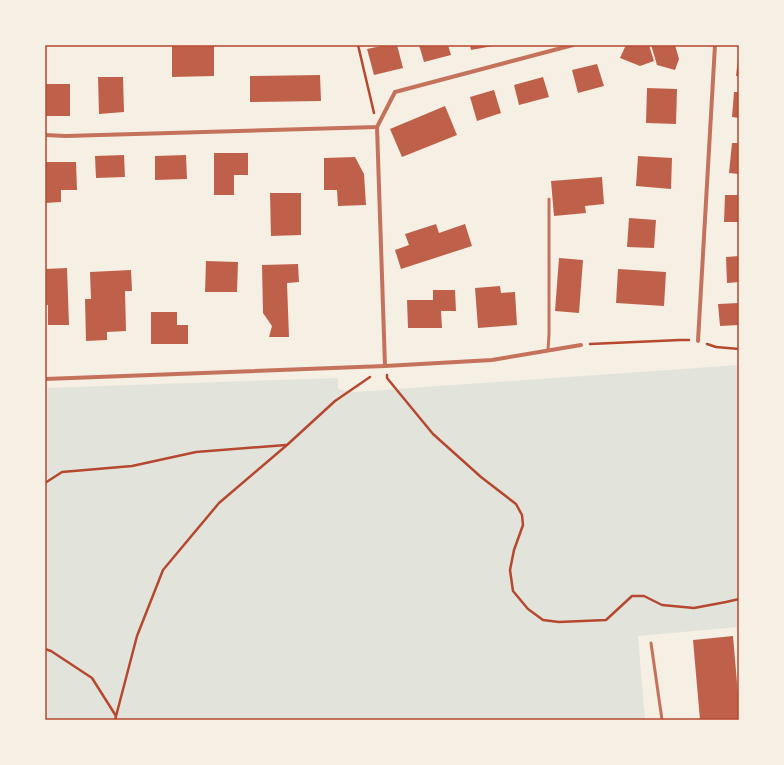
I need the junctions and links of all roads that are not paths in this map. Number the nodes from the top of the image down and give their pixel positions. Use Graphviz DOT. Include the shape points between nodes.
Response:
graph roads {
  1 [pos="573,45"];
  2 [pos="715,45"];
  3 [pos="377,127"];
  4 [pos="45,135"];
  5 [pos="548,199"];
  6 [pos="698,341"];
  7 [pos="581,345"];
  8 [pos="548,350"];
  9 [pos="385,366"];
  10 [pos="45,379"];
  11 [pos="651,643"];
  12 [pos="662,720"];
  1 -- 3 [label="street" via="395,92"];
  2 -- 6 [label="street"];
  3 -- 4 [label="street"];
  3 -- 9 [label="street"];
  5 -- 8 [label="lane"];
  7 -- 8 [label="street"];
  8 -- 9 [label="street" via="492,360"];
  9 -- 10 [label="street"];
  11 -- 12 [label="lane"];
}
